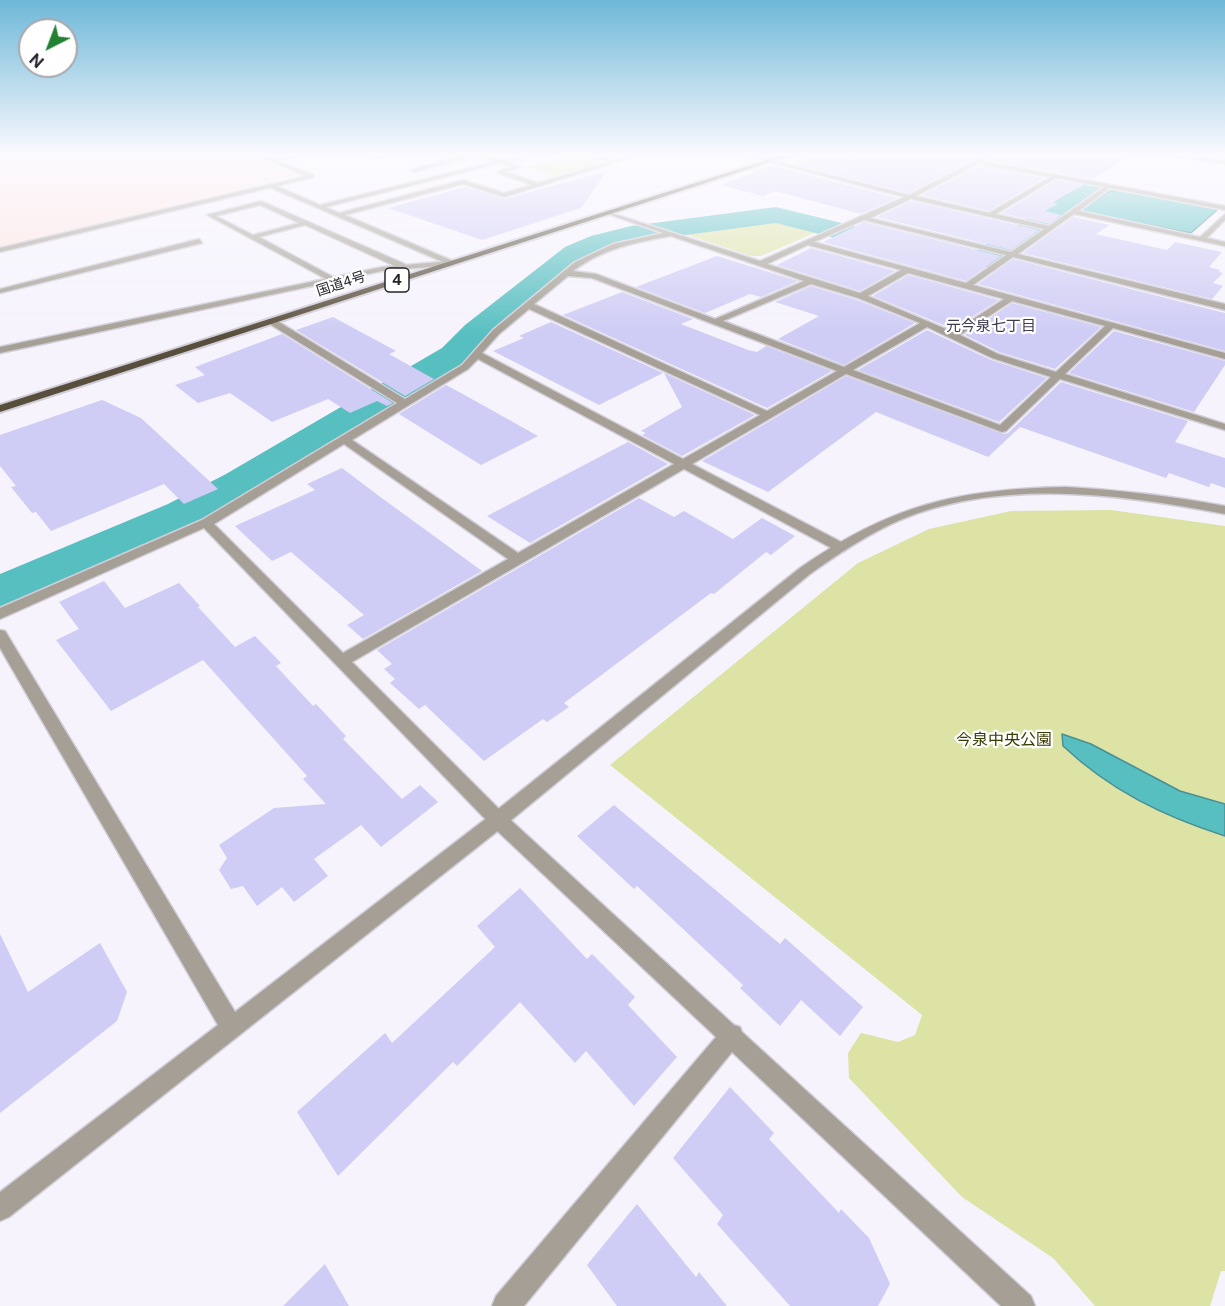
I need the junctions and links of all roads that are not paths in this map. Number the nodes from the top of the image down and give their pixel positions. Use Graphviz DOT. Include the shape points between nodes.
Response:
graph roads {
  1 [pos="153,214"];
  2 [pos="214,214"];
  3 [pos="286,214"];
  4 [pos="342,214"];
  5 [pos="601,214"];
  6 [pos="613,214"];
  7 [pos="872,214"];
  8 [pos="985,214"];
  9 [pos="1070,214"];
  10 [pos="1082,214"];
  11 [pos="338,215"];
  12 [pos="990,215"];
  13 [pos="1225,216"];
  14 [pos="863,218"];
  15 [pos="306,223"];
  16 [pos="1049,228"];
  17 [pos="674,234"];
  18 [pos="252,237"];
  19 [pos="1202,239"];
  20 [pos="199,240"];
  21 [pos="808,243"];
  22 [pos="1225,244"];
  23 [pos="0,250"];
  24 [pos="1012,254"];
  25 [pos="450,263"];
  26 [pos="762,263"];
  27 [pos="402,266"];
  28 [pos="907,270"];
  29 [pos="566,273"];
  30 [pos="333,279"];
  31 [pos="811,281"];
  32 [pos="967,286"];
  33 [pos="0,291"];
  34 [pos="861,296"];
  35 [pos="1225,296"];
  36 [pos="1010,297"];
  37 [pos="528,305"];
  38 [pos="1221,306"];
  39 [pos="271,321"];
  40 [pos="714,322"];
  41 [pos="927,323"];
  42 [pos="1111,325"];
  43 [pos="954,335"];
  44 [pos="0,350"];
  45 [pos="478,355"];
  46 [pos="1225,356"];
  47 [pos="842,370"];
  48 [pos="1059,375"];
  49 [pos="404,403"];
  50 [pos="0,410"];
  51 [pos="766,414"];
  52 [pos="1225,427"];
  53 [pos="344,439"];
  54 [pos="682,463"];
  55 [pos="1225,510"];
  56 [pos="206,523"];
  57 [pos="840,547"];
  58 [pos="517,559"];
  59 [pos="0,614"];
  60 [pos="0,635"];
  61 [pos="342,661"];
  62 [pos="498,820"];
  63 [pos="231,1026"];
  64 [pos="732,1035"];
  65 [pos="0,1208"];
  66 [pos="506,1306"];
  67 [pos="1021,1306"];
  1 -- 23 [label="street"];
  2 -- 18 [label="street" via="210,215"];
  3 -- 15 [label="street"];
  4 -- 11 [label="street"];
  5 -- 25 [label="highway, 国道4号 / 4"];
  6 -- 17 [label="street"];
  7 -- 14 [label="street"];
  8 -- 12 [label="street"];
  9 -- 16 [label="street"];
  10 -- 19 [label="street"];
  11 -- 25 [label="street"];
  12 -- 16 [label="street"];
  13 -- 19 [label="street"];
  14 -- 21 [label="street"];
  14 -- 24 [label="street"];
  15 -- 18 [label="street"];
  15 -- 27 [label="street"];
  16 -- 24 [label="street"];
  17 -- 26 [label="street"];
  17 -- 29 [label="street" via="610,246"];
  18 -- 30 [label="street"];
  19 -- 22 [label="street"];
  20 -- 33 [label="street"];
  21 -- 26 [label="street"];
  21 -- 28 [label="street"];
  24 -- 32 [label="street"];
  24 -- 38 [label="street"];
  25 -- 27 [label="street"];
  25 -- 39 [label="highway, 国道4号 / 4"];
  26 -- 31 [label="street"];
  27 -- 30 [label="street"];
  28 -- 32 [label="street"];
  28 -- 34 [label="street"];
  29 -- 37 [label="street"];
  29 -- 40 [label="street" via="593,276"];
  30 -- 44 [label="street"];
  31 -- 34 [label="street"];
  31 -- 40 [label="street"];
  32 -- 36 [label="street"];
  34 -- 41 [label="street"];
  35 -- 38 [label="street"];
  36 -- 42 [label="street"];
  36 -- 43 [label="street"];
  37 -- 45 [label="street" via="496,332"];
  37 -- 51 [label="street"];
  39 -- 49 [label="street"];
  39 -- 50 [label="highway, 国道4号 / 4"];
  40 -- 47 [label="street"];
  41 -- 43 [label="street"];
  41 -- 47 [label="street"];
  42 -- 46 [label="street"];
  42 -- 48 [label="street"];
  43 -- 48 [label="street" via="995,356"];
  45 -- 49 [label="street"];
  45 -- 54 [label="street"];
  47 -- 48 [label="street" via="1002,429"];
  47 -- 51 [label="street"];
  48 -- 52 [label="street"];
  49 -- 53 [label="street"];
  51 -- 54 [label="street"];
  53 -- 56 [label="street"];
  53 -- 58 [label="street"];
  54 -- 57 [label="street"];
  54 -- 58 [label="street"];
  55 -- 57 [label="street" via="1102,490 1033,490 975,497 908,513"];
  56 -- 59 [label="street"];
  56 -- 61 [label="street"];
  57 -- 62 [label="street" via="805,571"];
  58 -- 61 [label="street"];
  60 -- 63 [label="street"];
  61 -- 62 [label="street"];
  62 -- 63 [label="street"];
  62 -- 64 [label="street"];
  63 -- 65 [label="street"];
  64 -- 66 [label="street"];
  64 -- 67 [label="street"];
}
